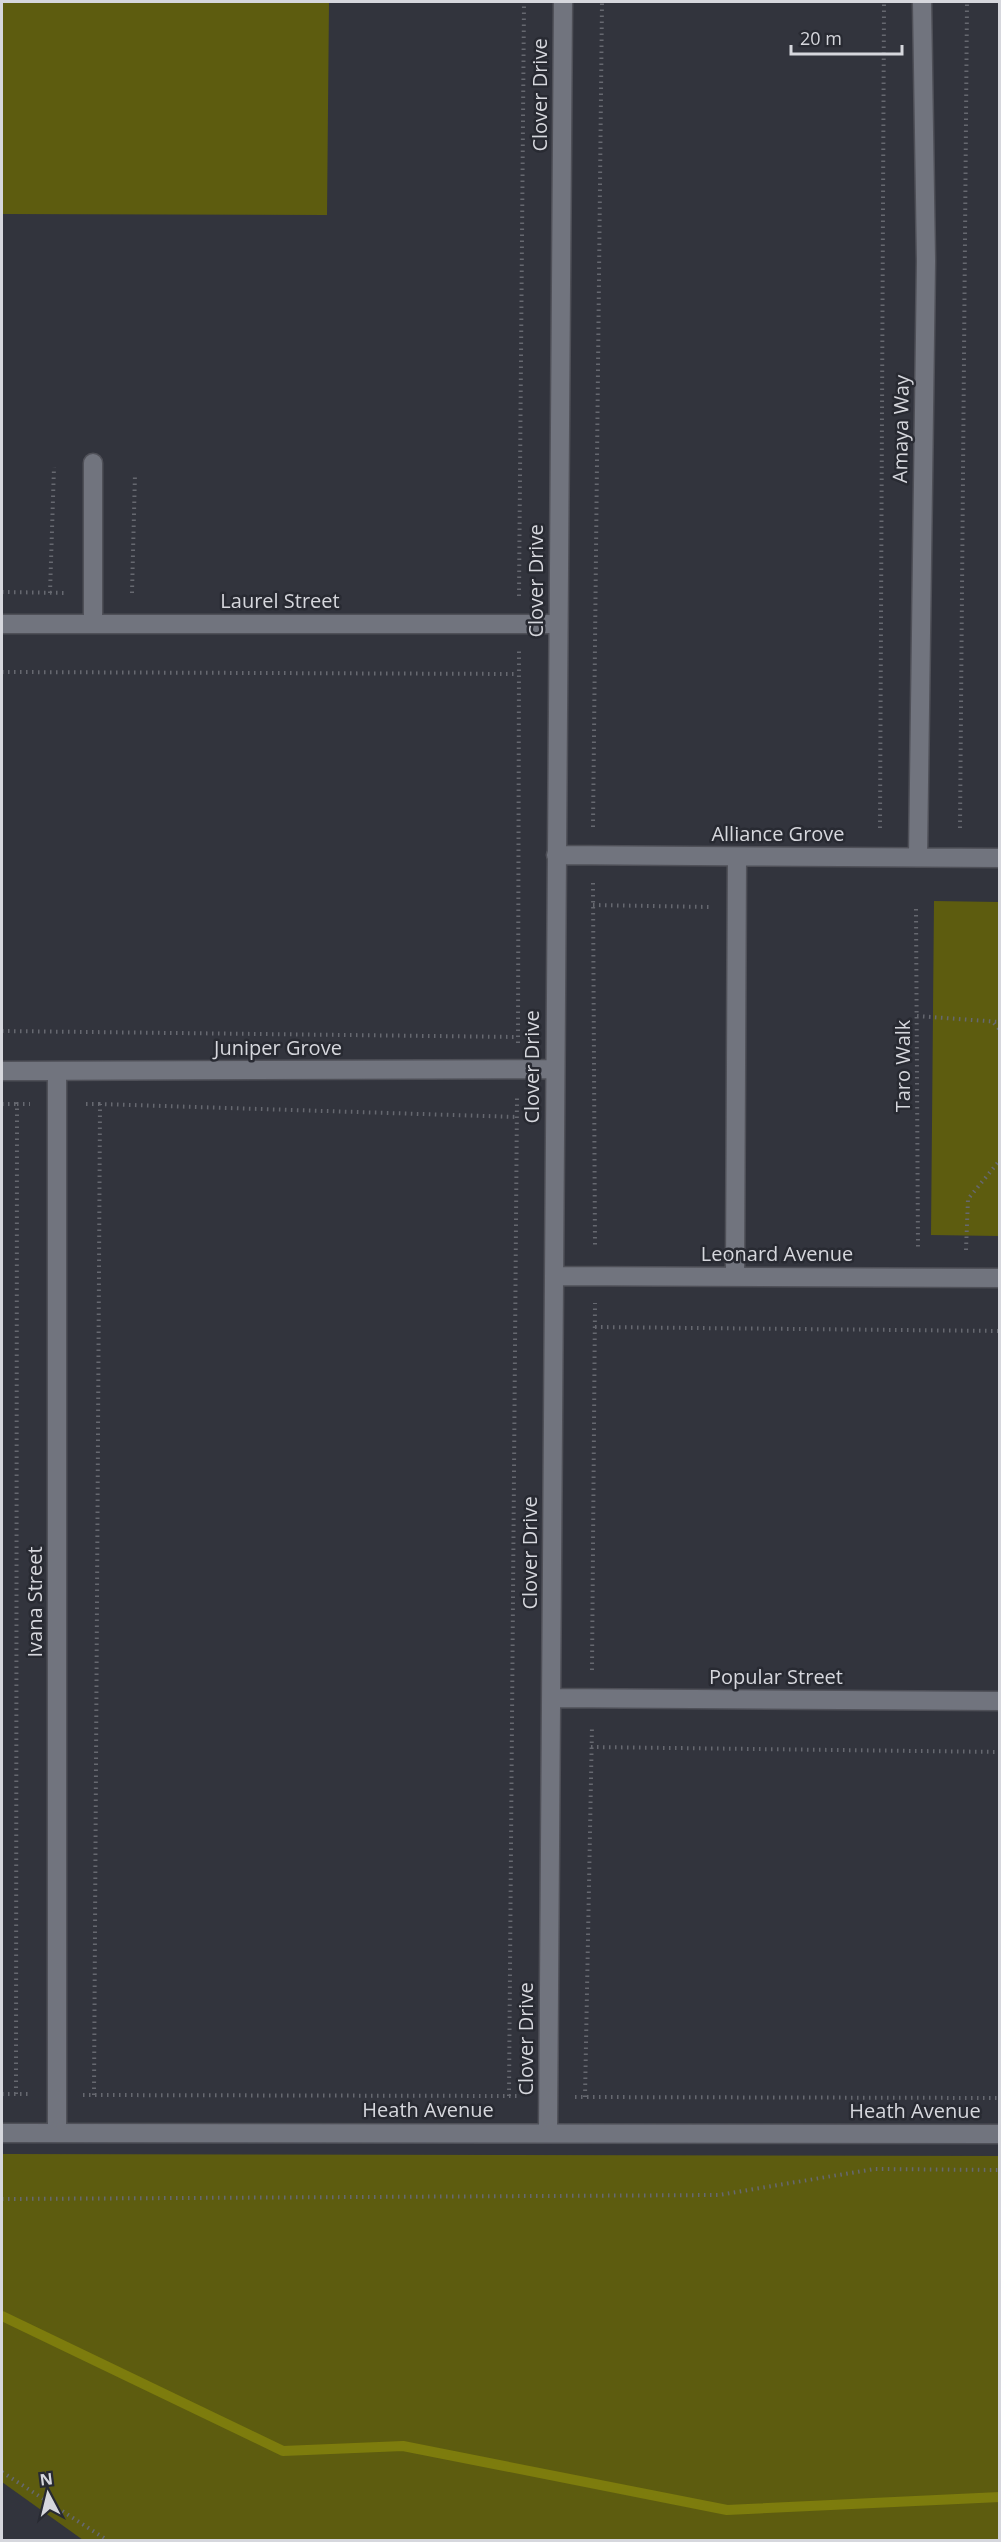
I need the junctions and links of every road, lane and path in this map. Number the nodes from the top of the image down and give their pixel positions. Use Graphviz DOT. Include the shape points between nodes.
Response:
graph roads {
  1 [pos="563,2"];
  2 [pos="602,2"];
  3 [pos="884,2"];
  4 [pos="922,2"];
  5 [pos="966,2"];
  6 [pos="93,463"];
  7 [pos="54,467"];
  8 [pos="135,474"];
  9 [pos="50,593"];
  10 [pos="132,593"];
  11 [pos="2,624"];
  12 [pos="93,624"];
  13 [pos="558,624"];
  14 [pos="2,672"];
  15 [pos="518,674"];
  16 [pos="880,828"];
  17 [pos="960,828"];
  18 [pos="556,855"];
  19 [pos="593,855"];
  20 [pos="737,857"];
  21 [pos="918,857"];
  22 [pos="999,858"];
  23 [pos="593,905"];
  24 [pos="739,908"];
  25 [pos="916,909"];
  26 [pos="917,1016"];
  27 [pos="999,1022"];
  28 [pos="994,1023"];
  29 [pos="999,1030"];
  30 [pos="2,1031"];
  31 [pos="518,1036"];
  32 [pos="555,1069"];
  33 [pos="2,1071"];
  34 [pos="57,1071"];
  35 [pos="2,1104"];
  36 [pos="16,1104"];
  37 [pos="57,1104"];
  38 [pos="100,1104"];
  39 [pos="517,1117"];
  40 [pos="999,1160"];
  41 [pos="918,1250"];
  42 [pos="966,1251"];
  43 [pos="554,1276"];
  44 [pos="595,1276"];
  45 [pos="735,1276"];
  46 [pos="999,1278"];
  47 [pos="595,1327"];
  48 [pos="999,1331"];
  49 [pos="552,1698"];
  50 [pos="592,1698"];
  51 [pos="999,1701"];
  52 [pos="591,1747"];
  53 [pos="999,1752"];
  54 [pos="2,2094"];
  55 [pos="16,2094"];
  56 [pos="57,2094"];
  57 [pos="94,2095"];
  58 [pos="548,2096"];
  59 [pos="585,2097"];
  60 [pos="999,2098"];
  61 [pos="548,2132"];
  62 [pos="2,2133"];
  63 [pos="57,2133"];
  64 [pos="999,2134"];
  65 [pos="999,2170"];
  66 [pos="2,2199"];
  67 [pos="2,2472"];
  68 [pos="107,2541"];
  1 -- 13 [label="street, Clover Drive"];
  2 -- 19 [label="path"];
  3 -- 16 [label="path"];
  4 -- 21 [label="street, Amaya Way" via="926,261"];
  5 -- 17 [label="path"];
  6 -- 12 [label="street"];
  7 -- 9 [label="path"];
  8 -- 10 [label="path"];
  11 -- 12 [label="street, Laurel Street"];
  12 -- 13 [label="street, Laurel Street"];
  13 -- 18 [label="street, Clover Drive"];
  14 -- 15 [label="path"];
  18 -- 19 [label="street, Alliance Grove"];
  18 -- 32 [label="street, Clover Drive"];
  19 -- 20 [label="street, Alliance Grove"];
  19 -- 23 [label="path"];
  20 -- 21 [label="street, Alliance Grove"];
  20 -- 24 [label="street"];
  21 -- 22 [label="street, Alliance Grove"];
  23 -- 24 [label="path"];
  23 -- 44 [label="path"];
  24 -- 45 [label="street"];
  25 -- 26 [label="path, Taro Walk"];
  26 -- 28 [label="path"];
  26 -- 41 [label="path, Taro Walk"];
  27 -- 28 [label="path"];
  28 -- 29 [label="path"];
  30 -- 31 [label="path"];
  32 -- 34 [label="street, Juniper Grove"];
  32 -- 43 [label="street, Clover Drive"];
  33 -- 34 [label="street, Juniper Grove"];
  34 -- 37 [label="street, Ivana Street"];
  35 -- 36 [label="path"];
  36 -- 37 [label="path"];
  36 -- 55 [label="path"];
  37 -- 38 [label="path"];
  37 -- 56 [label="street, Ivana Street"];
  38 -- 39 [label="path"];
  38 -- 57 [label="path"];
  40 -- 42 [label="path" via="968,1199"];
  43 -- 44 [label="street, Leonard Avenue"];
  43 -- 49 [label="street, Clover Drive"];
  44 -- 45 [label="street, Leonard Avenue"];
  44 -- 47 [label="path"];
  45 -- 46 [label="street, Leonard Avenue"];
  47 -- 48 [label="path"];
  47 -- 50 [label="path"];
  49 -- 50 [label="street, Popular Street"];
  49 -- 58 [label="street, Clover Drive"];
  50 -- 51 [label="street, Popular Street"];
  50 -- 52 [label="path"];
  52 -- 53 [label="path"];
  52 -- 59 [label="path"];
  54 -- 55 [label="path"];
  55 -- 56 [label="path"];
  56 -- 57 [label="path"];
  56 -- 63 [label="street, Ivana Street"];
  57 -- 58 [label="path"];
  58 -- 59 [label="path"];
  58 -- 61 [label="street, Clover Drive"];
  59 -- 60 [label="path"];
  61 -- 63 [label="street, Heath Avenue"];
  61 -- 64 [label="street, Heath Avenue"];
  62 -- 63 [label="street, Heath Avenue"];
  65 -- 66 [label="path" via="874,2169 719,2194"];
  67 -- 68 [label="path"];
}
